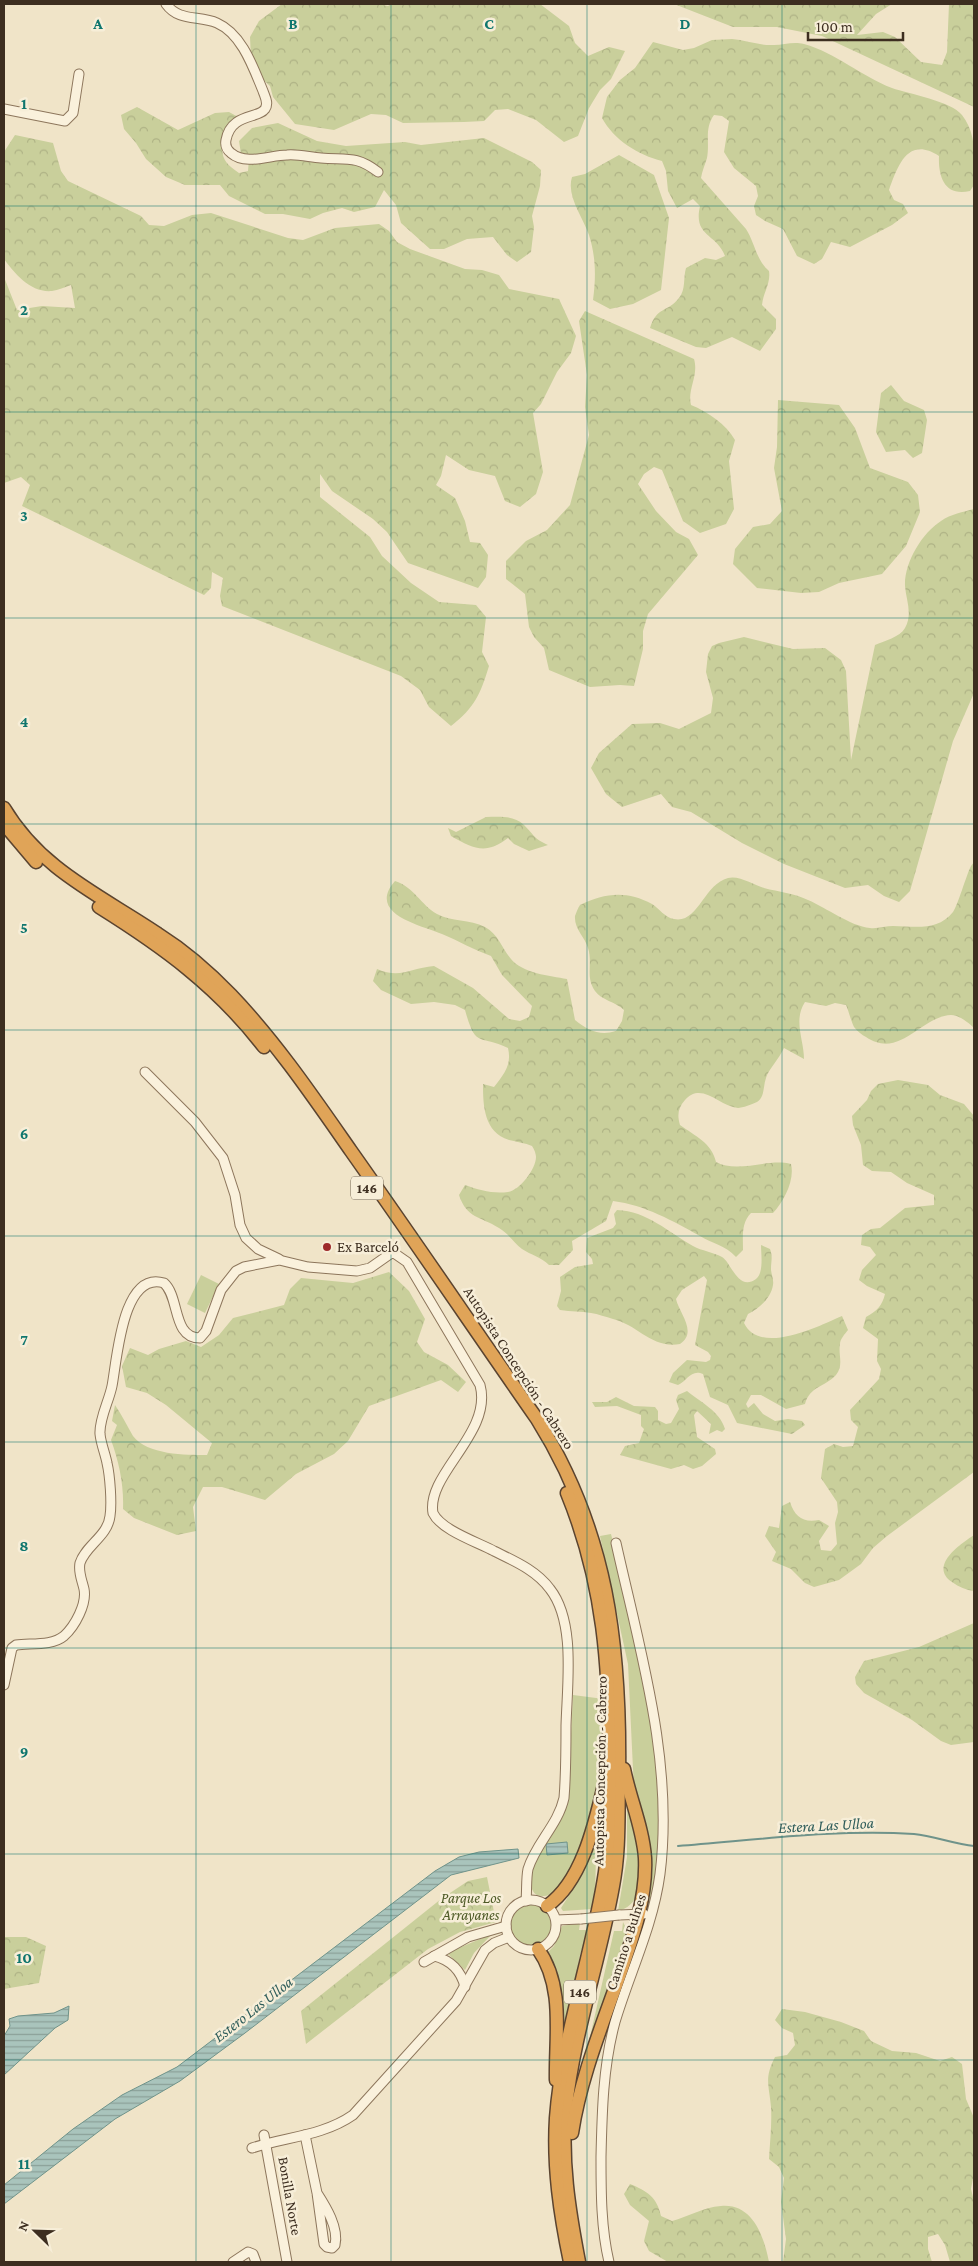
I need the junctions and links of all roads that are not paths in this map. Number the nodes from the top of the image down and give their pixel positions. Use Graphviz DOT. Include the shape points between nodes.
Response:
graph roads {
  1 [pos="166,4"];
  2 [pos="79,74"];
  3 [pos="4,109"];
  4 [pos="378,172"];
  5 [pos="4,808"];
  6 [pos="4,824"];
  7 [pos="145,1072"];
  8 [pos="250,1243"];
  9 [pos="284,1261"];
  10 [pos="256,1263"];
  11 [pos="616,1543"];
  12 [pos="4,1685"];
  13 [pos="619,1750"];
  14 [pos="609,1760"];
  15 [pos="526,1901"];
  16 [pos="547,1906"];
  17 [pos="638,1914"];
  18 [pos="651,1915"];
  19 [pos="556,1920"];
  20 [pos="506,1926"];
  21 [pos="509,1938"];
  22 [pos="538,1950"];
  23 [pos="434,1956"];
  24 [pos="424,1962"];
  25 [pos="465,1986"];
  26 [pos="556,2118"];
  27 [pos="305,2135"];
  28 [pos="265,2140"];
  29 [pos="252,2148"];
  30 [pos="317,2193"];
  31 [pos="567,2196"];
  32 [pos="233,2262"];
  33 [pos="256,2262"];
  34 [pos="287,2262"];
  35 [pos="570,2262"];
  36 [pos="579,2262"];
  37 [pos="609,2262"];
  1 -- 4 [label="street" via="180,16 210,20 228,30 244,51 262,88 267,101 265,109 240,120 227,136 226,147 232,154 249,159 289,154 346,158 364,162"];
  2 -- 3 [label="street" via="73,113 65,121"];
  5 -- 13 [label="highway, Autopista Concepción - Cabrero / 146" via="26,838 58,870 175,946 243,1009 317,1102 537,1419 572,1484 596,1552 608,1600 616,1649"];
  6 -- 14 [label="highway, Autopista Concepción - Cabrero / 146" via="45,870 168,952 209,986 242,1020 308,1105 400,1234 534,1431 570,1500 594,1580 608,1662"];
  7 -- 8 [label="street" via="195,1122 223,1158 235,1195 240,1225"];
  8 -- 9 [label="street"];
  8 -- 10 [label="street"];
  9 -- 10 [label="street"];
  9 -- 15 [label="street" via="308,1268 357,1271 376,1265 390,1254 401,1256 480,1385 483,1402 478,1418 434,1497 433,1513 443,1525 526,1567 551,1590 566,1627 565,1790 562,1806 532,1859"];
  10 -- 12 [label="street" via="239,1269 226,1284 200,1338 190,1336 183,1329 170,1289 164,1283 143,1286 133,1300 126,1314 100,1431 107,1462 111,1514 105,1530 80,1564 84,1596 82,1608 62,1637 48,1643 12,1648"];
  11 -- 18 [label="street, Camino a Bulnes" via="661,1766 662,1842"];
  13 -- 17 [label="highway" via="644,1849 644,1877"];
  13 -- 31 [label="highway, Autopista Concepción - Cabrero / 146" via="615,1872 566,2106 564,2156"];
  14 -- 16 [label="highway" via="585,1849 568,1886"];
  14 -- 26 [label="highway, Autopista Concepción - Cabrero / 146" via="605,1871"];
  15 -- 16 [label="street"];
  15 -- 20 [label="street" via="517,1904 510,1912"];
  16 -- 19 [label="street"];
  17 -- 18 [label="street"];
  17 -- 19 [label="street, bridge"];
  17 -- 31 [label="highway" via="582,2084 571,2137"];
  18 -- 37 [label="street, Camino a Bulnes" via="615,2024 605,2079 601,2201"];
  19 -- 22 [label="street" via="553,1938"];
  20 -- 21 [label="street"];
  20 -- 23 [label="street" via="468,1937"];
  21 -- 22 [label="street" via="522,1948"];
  21 -- 25 [label="street" via="485,1950"];
  22 -- 26 [label="highway" via="550,1971 556,1993"];
  23 -- 24 [label="street"];
  23 -- 25 [label="street" via="456,1968"];
  25 -- 27 [label="street" via="359,2110 341,2122"];
  26 -- 35 [label="highway, Autopista Concepción - Cabrero / 146" via="557,2190"];
  27 -- 28 [label="street"];
  27 -- 30 [label="street"];
  28 -- 29 [label="street"];
  28 -- 34 [label="street, Bonilla Norte"];
  30 -- 30 [label="street" via="330,2215 336,2243 332,2248 324,2244"];
  31 -- 36 [label="highway, Autopista Concepción - Cabrero / 146"];
  32 -- 33 [label="street" via="248,2252 254,2254"];
}
